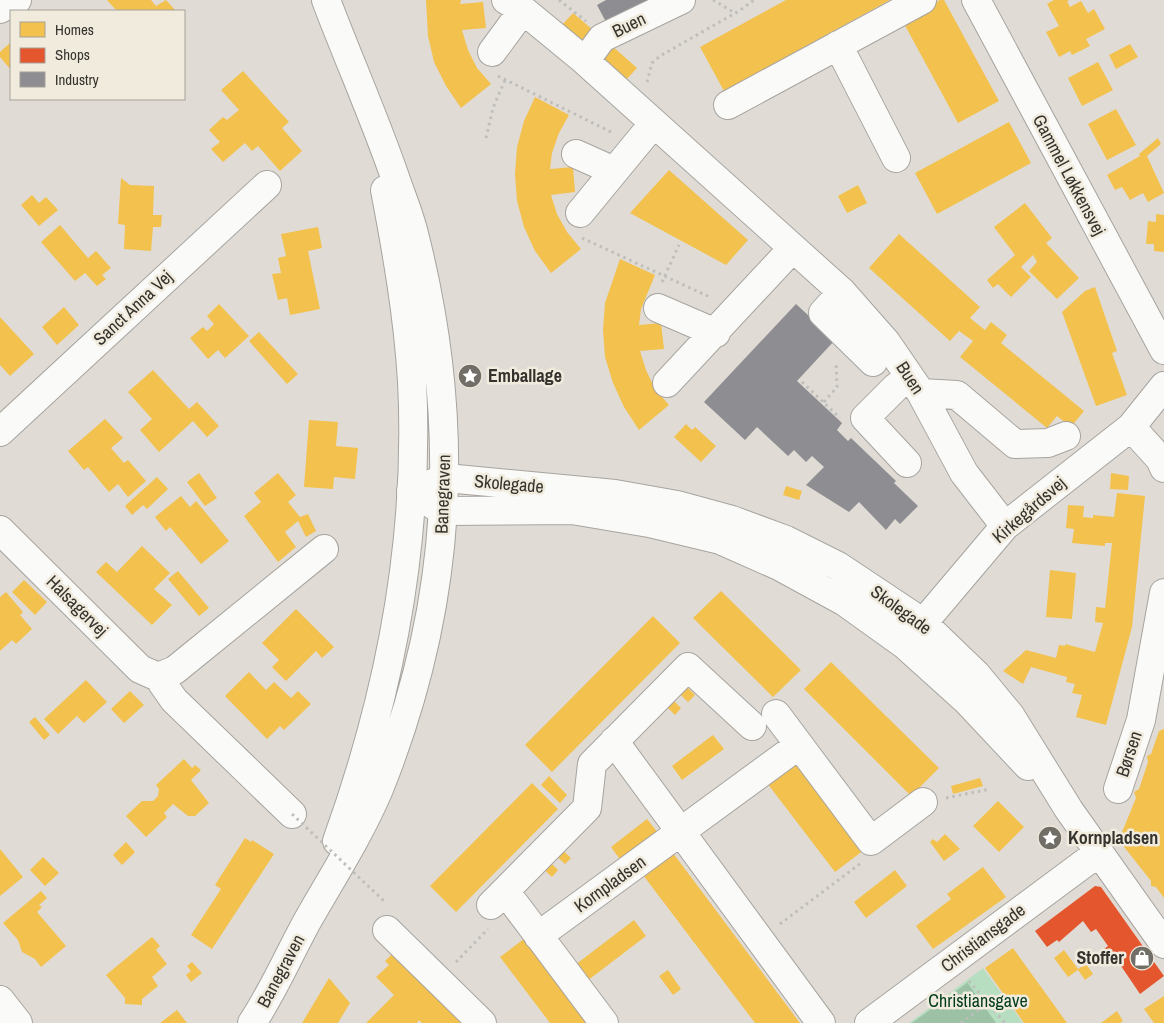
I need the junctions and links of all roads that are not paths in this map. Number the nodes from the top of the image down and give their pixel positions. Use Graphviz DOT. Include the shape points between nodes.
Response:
graph roads {
  1 [pos="326,0"];
  2 [pos="681,0"];
  3 [pos="922,0"];
  4 [pos="976,0"];
  5 [pos="514,5"];
  6 [pos="838,45"];
  7 [pos="492,52"];
  8 [pos="348,59"];
  9 [pos="585,61"];
  10 [pos="728,105"];
  11 [pos="654,123"];
  12 [pos="576,154"];
  13 [pos="896,158"];
  14 [pos="614,171"];
  15 [pos="267,185"];
  16 [pos="580,213"];
  17 [pos="793,248"];
  18 [pos="842,292"];
  19 [pos="658,308"];
  20 [pos="716,333"];
  21 [pos="1164,350"];
  22 [pos="873,362"];
  23 [pos="667,383"];
  24 [pos="916,386"];
  25 [pos="1164,386"];
  26 [pos="1131,428"];
  27 [pos="0,432"];
  28 [pos="1066,436"];
  29 [pos="907,463"];
  30 [pos="1164,468"];
  31 [pos="446,478"];
  32 [pos="411,491"];
  33 [pos="443,511"];
  34 [pos="1005,526"];
  35 [pos="1,533"];
  36 [pos="324,550"];
  37 [pos="1164,593"];
  38 [pos="922,622"];
  39 [pos="905,645"];
  40 [pos="158,677"];
  41 [pos="1164,704"];
  42 [pos="776,714"];
  43 [pos="1141,720"];
  44 [pos="752,726"];
  45 [pos="614,741"];
  46 [pos="799,745"];
  47 [pos="1118,789"];
  48 [pos="924,802"];
  49 [pos="1069,810"];
  50 [pos="292,814"];
  51 [pos="681,832"];
  52 [pos="1098,853"];
  53 [pos="309,918"];
  54 [pos="387,930"];
  55 [pos="538,936"];
  56 [pos="1164,944"];
  57 [pos="0,1000"];
  58 [pos="18,1023"];
  59 [pos="252,1023"];
  60 [pos="482,1023"];
  61 [pos="604,1023"];
  62 [pos="820,1023"];
  63 [pos="868,1023"];
  1 -- 8 [label="street, Banegraven"];
  2 -- 9 [label="street, Buen" via="602,38"];
  3 -- 6 [label="street"];
  4 -- 21 [label="street, Gammel Løkkensvej"];
  5 -- 7 [label="street, Buen"];
  5 -- 9 [label="street, Buen"];
  6 -- 10 [label="street"];
  6 -- 13 [label="street"];
  8 -- 31 [label="street, Banegraven" via="414,231 433,316 444,403"];
  8 -- 32 [label="street, Banegraven" via="380,164 401,272 412,381"];
  9 -- 11 [label="street, Buen"];
  11 -- 14 [label="street"];
  11 -- 17 [label="street, Buen"];
  12 -- 14 [label="street"];
  14 -- 16 [label="street"];
  15 -- 27 [label="street, Sanct Anna Vej"];
  17 -- 18 [label="street, Buen"];
  17 -- 20 [label="street"];
  18 -- 22 [label="street" via="823,313"];
  18 -- 24 [label="street, Buen" via="886,342"];
  19 -- 20 [label="street"];
  20 -- 23 [label="street"];
  24 -- 28 [label="street" via="957,395 1015,444 1048,443"];
  24 -- 29 [label="street" via="896,386 865,418"];
  24 -- 34 [label="street, Buen" via="964,474"];
  25 -- 26 [label="street, Kirkegårdsvej"];
  26 -- 30 [label="street" via="1160,459"];
  26 -- 34 [label="street, Kirkegårdsvej"];
  31 -- 32 [label="street, Skolegade"];
  31 -- 33 [label="street, Banegraven"];
  31 -- 38 [label="street, Skolegade" via="615,494 677,505 732,520 786,540 838,566"];
  32 -- 33 [label="street"];
  32 -- 53 [label="street, Banegraven" via="400,600 379,708 347,813"];
  33 -- 39 [label="street, Skolegade" via="572,510 649,522 720,540 779,566 845,602"];
  33 -- 53 [label="street, Banegraven" via="439,567 425,644 405,718 378,790 344,860"];
  34 -- 38 [label="street, Kirkegårdsvej"];
  35 -- 40 [label="street, Halsagervej" via="140,669"];
  36 -- 40 [label="street" via="175,670"];
  37 -- 43 [label="street, Børsen"];
  38 -- 39 [label="street, Kirkegårdsvej"];
  38 -- 49 [label="street, Skolegade" via="976,674 1010,714"];
  39 -- 49 [label="street, Skolegade" via="966,700"];
  40 -- 50 [label="street, Halsagervej" via="174,700"];
  41 -- 43 [label="street, Børsen"];
  42 -- 46 [label="street"];
  43 -- 47 [label="street, Børsen"];
  44 -- 45 [label="street" via="688,667"];
  45 -- 51 [label="street"];
  45 -- 55 [label="street" via="592,764 587,808 498,898"];
  46 -- 48 [label="street" via="871,841"];
  46 -- 51 [label="street, Kornpladsen"];
  49 -- 52 [label="street, Skolegade"];
  51 -- 55 [label="street, Kornpladsen"];
  51 -- 62 [label="street"];
  52 -- 56 [label="street, Skolegade"];
  52 -- 63 [label="street, Christiansgade"];
  53 -- 59 [label="street, Banegraven"];
  54 -- 60 [label="street"];
  55 -- 61 [label="street"];
  57 -- 58 [label="street"];
}
